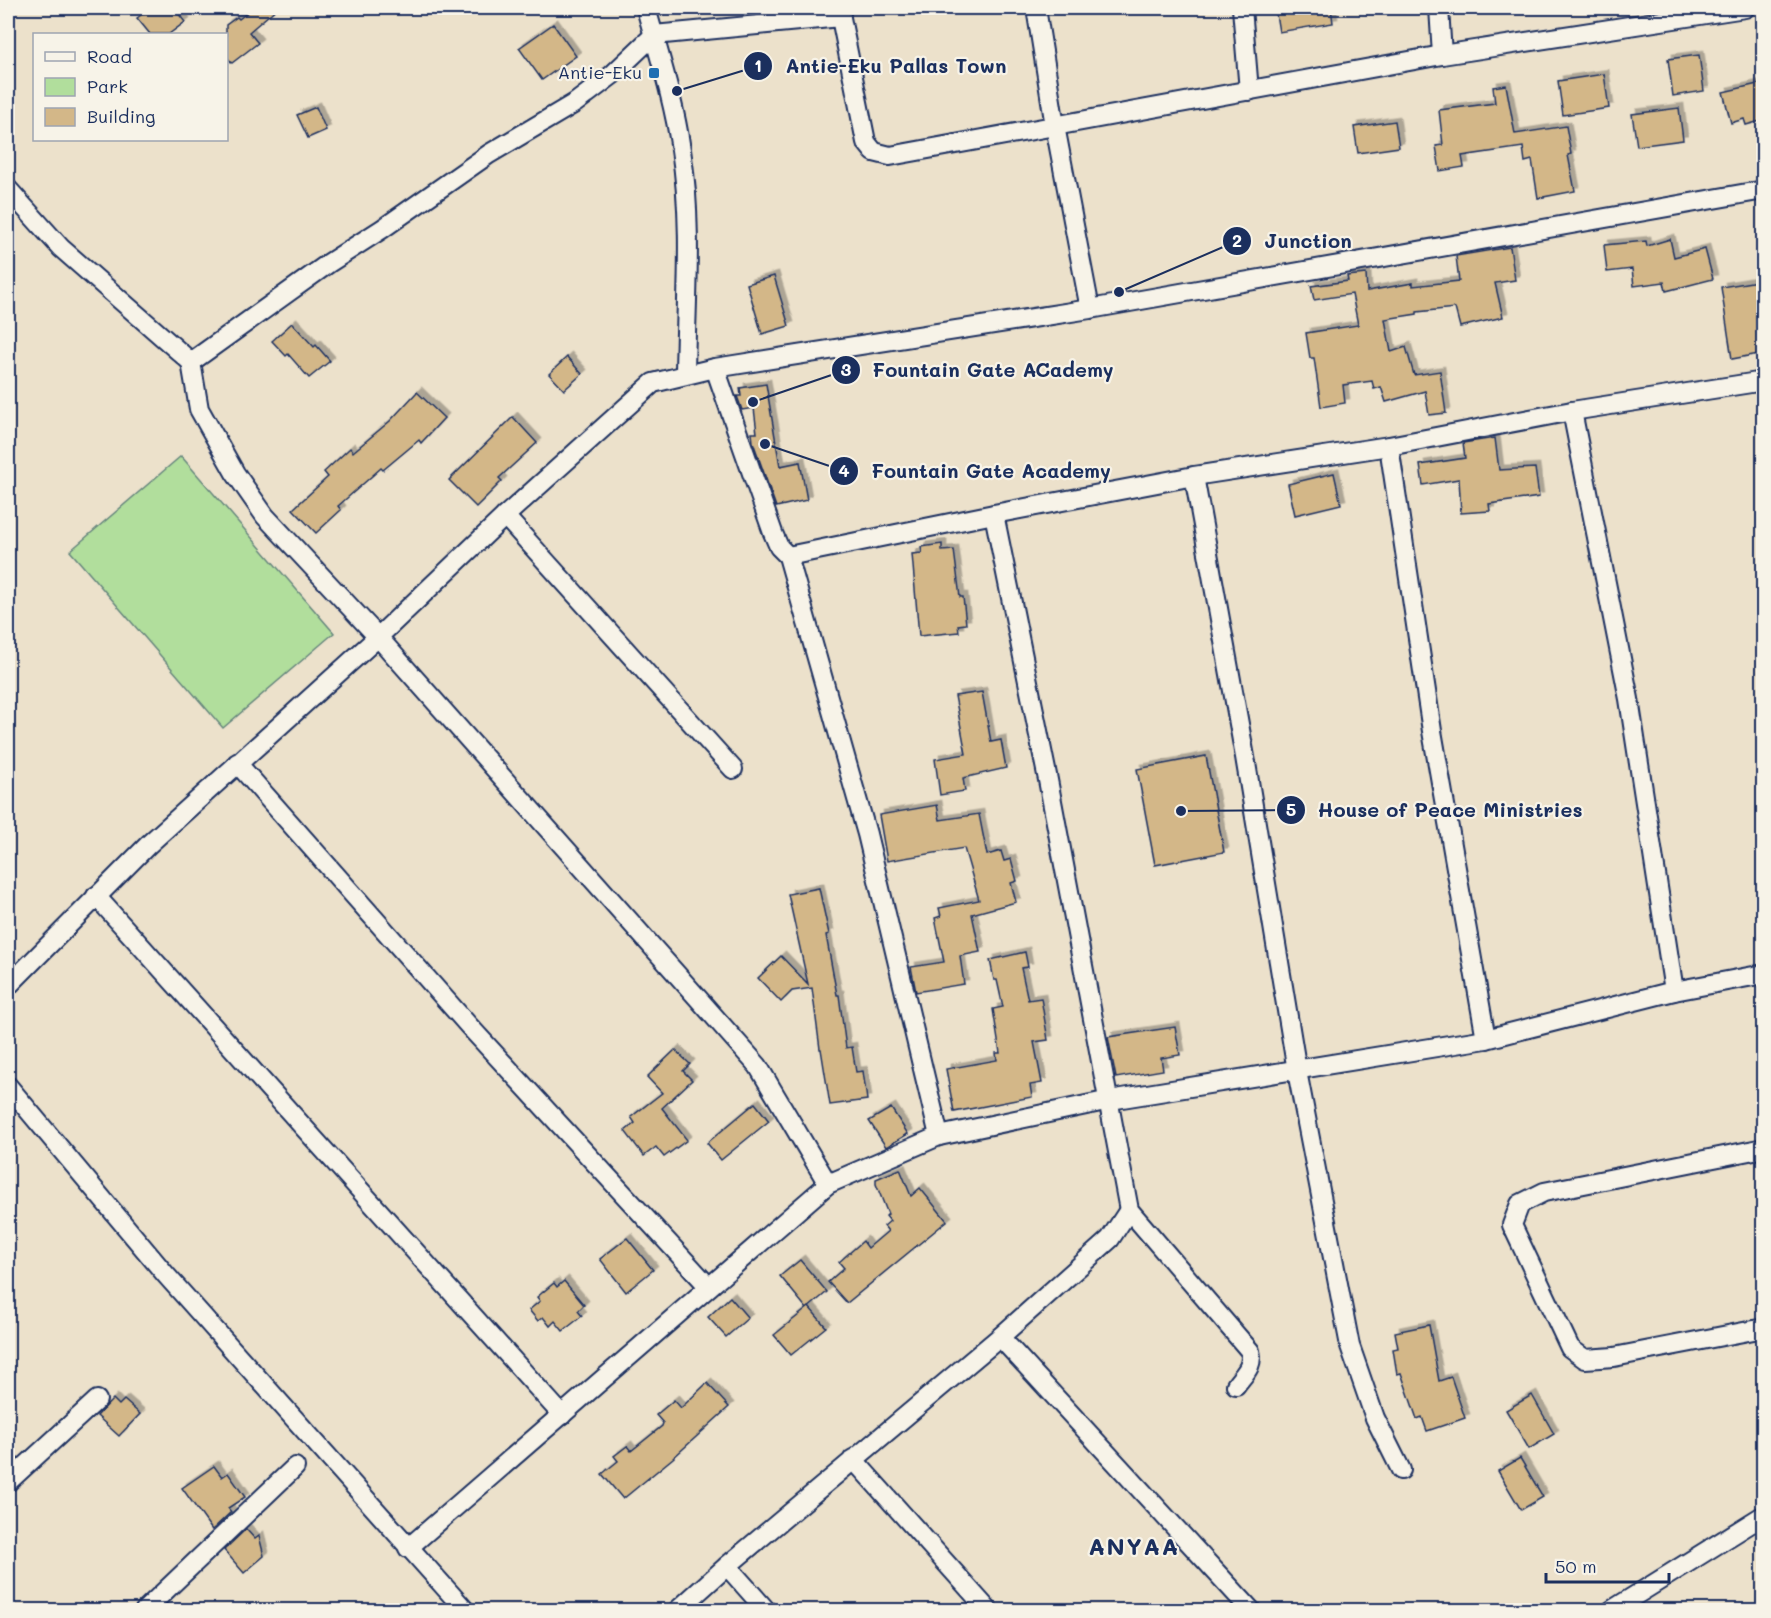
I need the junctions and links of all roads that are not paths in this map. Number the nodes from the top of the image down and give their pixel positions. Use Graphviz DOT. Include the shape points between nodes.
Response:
graph roads {
  1 [pos="646,8"];
  2 [pos="1036,8"];
  3 [pos="1242,8"];
  4 [pos="1439,8"];
  5 [pos="1745,8"];
  6 [pos="840,12"];
  7 [pos="1634,15"];
  8 [pos="654,35"];
  9 [pos="1442,55"];
  10 [pos="1249,91"];
  11 [pos="1055,126"];
  12 [pos="8,189"];
  13 [pos="1764,190"];
  14 [pos="1090,309"];
  15 [pos="191,362"];
  16 [pos="715,368"];
  17 [pos="685,374"];
  18 [pos="1764,381"];
  19 [pos="1572,411"];
  20 [pos="1389,446"];
  21 [pos="1194,476"];
  22 [pos="994,514"];
  23 [pos="505,516"];
  24 [pos="789,556"];
  25 [pos="378,637"];
  26 [pos="237,763"];
  27 [pos="733,769"];
  28 [pos="96,896"];
  29 [pos="1764,975"];
  30 [pos="8,986"];
  31 [pos="1674,991"];
  32 [pos="1486,1040"];
  33 [pos="1297,1071"];
  34 [pos="8,1086"];
  35 [pos="1110,1100"];
  36 [pos="939,1136"];
  37 [pos="1764,1148"];
  38 [pos="828,1184"];
  39 [pos="1129,1210"];
  40 [pos="709,1287"];
  41 [pos="1764,1329"];
  42 [pos="1000,1337"];
  43 [pos="1236,1385"];
  44 [pos="97,1400"];
  45 [pos="562,1415"];
  46 [pos="853,1459"];
  47 [pos="295,1467"];
  48 [pos="1401,1470"];
  49 [pos="8,1482"];
  50 [pos="1764,1515"];
  51 [pos="408,1548"];
  52 [pos="727,1566"];
  53 [pos="1614,1610"];
  54 [pos="145,1611"];
  55 [pos="465,1611"];
  56 [pos="678,1611"];
  57 [pos="766,1611"];
  58 [pos="988,1611"];
  59 [pos="1251,1611"];
  1 -- 8 [label="street"];
  2 -- 11 [label="street"];
  3 -- 10 [label="street"];
  4 -- 9 [label="street"];
  5 -- 7 [label="street"];
  6 -- 8 [label="street"];
  6 -- 11 [label="street" via="866,142 874,152 890,156"];
  7 -- 9 [label="street"];
  8 -- 15 [label="street" via="612,75 574,103 489,154"];
  8 -- 17 [label="street" via="681,150 688,211"];
  9 -- 10 [label="street"];
  10 -- 11 [label="street"];
  11 -- 14 [label="street"];
  12 -- 15 [label="street" via="61,248"];
  13 -- 14 [label="street"];
  14 -- 16 [label="street"];
  15 -- 25 [label="street" via="200,409 235,473 265,516"];
  16 -- 17 [label="street"];
  16 -- 24 [label="street" via="773,533 779,547"];
  17 -- 23 [label="street" via="653,383"];
  18 -- 19 [label="street"];
  19 -- 20 [label="street"];
  19 -- 31 [label="street" via="1629,699"];
  20 -- 21 [label="street"];
  20 -- 32 [label="street" via="1432,731"];
  21 -- 22 [label="street"];
  21 -- 33 [label="street"];
  22 -- 24 [label="street"];
  22 -- 35 [label="street"];
  23 -- 25 [label="street"];
  23 -- 27 [label="street"];
  24 -- 36 [label="street" via="867,834"];
  25 -- 26 [label="street"];
  25 -- 38 [label="street" via="758,1066"];
  26 -- 28 [label="street"];
  26 -- 40 [label="street" via="468,1026"];
  28 -- 30 [label="street"];
  28 -- 45 [label="street"];
  29 -- 31 [label="street"];
  31 -- 32 [label="street"];
  32 -- 33 [label="street"];
  33 -- 35 [label="street"];
  33 -- 48 [label="street" via="1350,1346 1375,1418"];
  34 -- 51 [label="street" via="166,1275"];
  35 -- 36 [label="street"];
  35 -- 39 [label="street"];
  36 -- 38 [label="street"];
  37 -- 41 [label="street" via="1544,1192 1520,1204 1512,1225 1570,1348 1585,1359"];
  38 -- 40 [label="street"];
  39 -- 42 [label="street" via="1110,1239"];
  39 -- 43 [label="street" via="1250,1351 1251,1366"];
  40 -- 45 [label="street"];
  42 -- 46 [label="street"];
  42 -- 59 [label="street"];
  44 -- 49 [label="street"];
  45 -- 51 [label="street"];
  46 -- 52 [label="street"];
  46 -- 58 [label="street"];
  47 -- 54 [label="street"];
  50 -- 53 [label="street"];
  51 -- 55 [label="street"];
  52 -- 56 [label="street"];
  52 -- 57 [label="street"];
}
